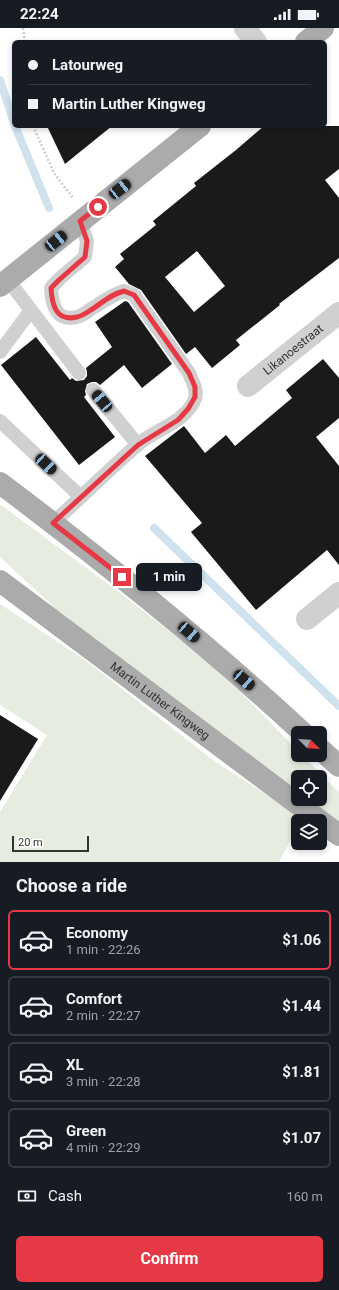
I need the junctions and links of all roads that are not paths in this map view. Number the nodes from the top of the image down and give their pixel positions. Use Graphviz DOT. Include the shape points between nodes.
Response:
graph roads {
  1 [pos="245,28"];
  2 [pos="323,28"];
  3 [pos="254,40"];
  4 [pos="308,40"];
  5 [pos="197,128"];
  6 [pos="83,219"];
  7 [pos="4,283"];
  8 [pos="31,310"];
  9 [pos="339,313"];
  10 [pos="0,352"];
  11 [pos="79,373"];
  12 [pos="248,386"];
  13 [pos="93,390"];
  14 [pos="0,421"];
  15 [pos="138,445"];
  16 [pos="0,483"];
  17 [pos="81,497"];
  18 [pos="53,523"];
  19 [pos="0,581"];
  20 [pos="339,593"];
  21 [pos="307,619"];
  22 [pos="296,726"];
  23 [pos="327,755"];
  24 [pos="339,766"];
  25 [pos="339,835"];
  1 -- 3 [label="street"];
  2 -- 4 [label="main road"];
  5 -- 6 [label="main road"];
  6 -- 7 [label="main road"];
  6 -- 15 [label="lane" via="87,241 85,257 51,288 52,302 57,314 67,318 78,317 114,294 124,291 134,295 189,373 195,387 195,397 178,420"];
  7 -- 8 [label="lane"];
  8 -- 10 [label="lane"];
  8 -- 11 [label="lane"];
  9 -- 12 [label="street, Likanoestraat"];
  13 -- 15 [label="lane"];
  14 -- 17 [label="lane"];
  15 -- 17 [label="lane"];
  16 -- 18 [label="main road"];
  17 -- 18 [label="lane"];
  18 -- 22 [label="main road" via="156,604"];
  19 -- 25 [label="main road, Martin Luther Kingweg"];
  20 -- 21 [label="street"];
  23 -- 24 [label="main road"];
}
